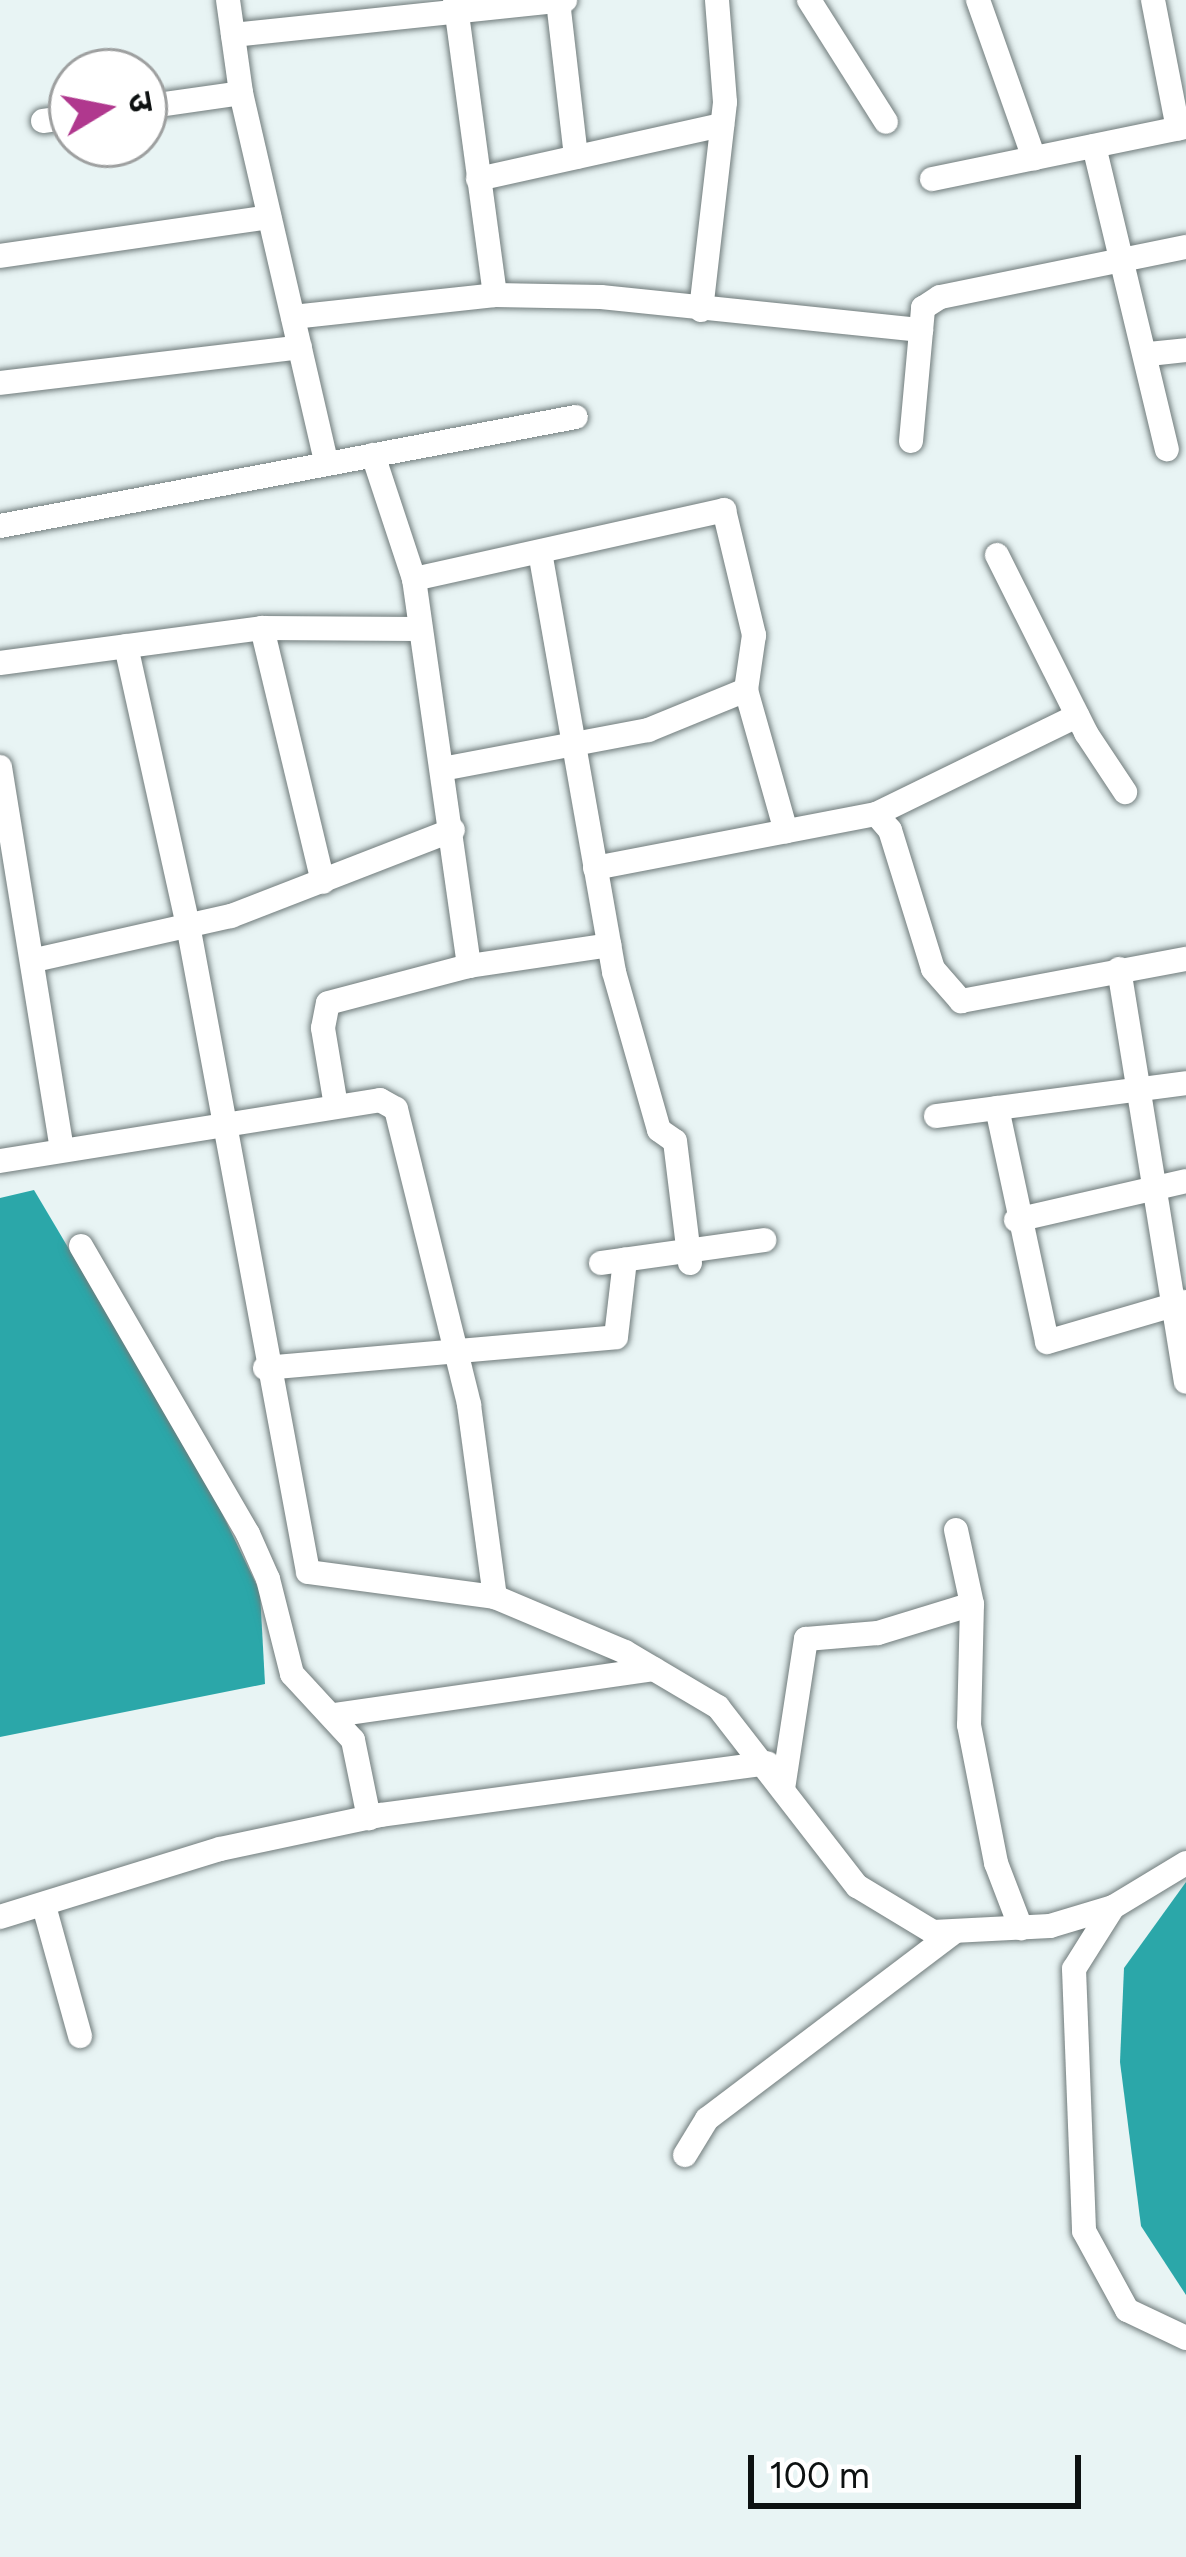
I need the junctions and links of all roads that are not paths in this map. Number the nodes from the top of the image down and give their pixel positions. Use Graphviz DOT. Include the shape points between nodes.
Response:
graph roads {
  1 [pos="228,0"];
  2 [pos="561,0"];
  3 [pos="717,0"];
  4 [pos="809,0"];
  5 [pos="979,0"];
  6 [pos="1153,0"];
  7 [pos="455,5"];
  8 [pos="233,35"];
  9 [pos="241,93"];
  10 [pos="168,104"];
  11 [pos="48,120"];
  12 [pos="43,121"];
  13 [pos="886,122"];
  14 [pos="722,125"];
  15 [pos="1182,128"];
  16 [pos="1094,146"];
  17 [pos="576,157"];
  18 [pos="1034,158"];
  19 [pos="478,179"];
  20 [pos="932,179"];
  21 [pos="269,217"];
  22 [pos="1186,247"];
  23 [pos="0,256"];
  24 [pos="1121,263"];
  25 [pos="496,295"];
  26 [pos="701,310"];
  27 [pos="292,317"];
  28 [pos="921,330"];
  29 [pos="300,347"];
  30 [pos="1186,350"];
  31 [pos="1149,354"];
  32 [pos="0,383"];
  33 [pos="576,417"];
  34 [pos="911,441"];
  35 [pos="1167,448"];
  36 [pos="373,455"];
  37 [pos="326,460"];
  38 [pos="0,526"];
  39 [pos="540,552"];
  40 [pos="998,555"];
  41 [pos="414,579"];
  42 [pos="262,628"];
  43 [pos="417,629"];
  44 [pos="126,646"];
  45 [pos="0,662"];
  46 [pos="746,690"];
  47 [pos="1078,716"];
  48 [pos="573,743"];
  49 [pos="0,767"];
  50 [pos="442,769"];
  51 [pos="1125,792"];
  52 [pos="876,814"];
  53 [pos="453,830"];
  54 [pos="785,831"];
  55 [pos="596,868"];
  56 [pos="323,882"];
  57 [pos="188,926"];
  58 [pos="609,945"];
  59 [pos="1186,959"];
  60 [pos="35,960"];
  61 [pos="469,966"];
  62 [pos="1119,969"];
  63 [pos="1186,1083"];
  64 [pos="1137,1089"];
  65 [pos="337,1106"];
  66 [pos="997,1108"];
  67 [pos="936,1116"];
  68 [pos="222,1124"];
  69 [pos="62,1148"];
  70 [pos="0,1161"];
  71 [pos="1186,1181"];
  72 [pos="1151,1187"];
  73 [pos="1016,1220"];
  74 [pos="764,1240"];
  75 [pos="81,1246"];
  76 [pos="689,1257"];
  77 [pos="1178,1304"];
  78 [pos="453,1356"];
  79 [pos="265,1368"];
  80 [pos="1186,1382"];
  81 [pos="956,1530"];
  82 [pos="495,1597"];
  83 [pos="972,1604"];
  84 [pos="654,1669"];
  85 [pos="335,1715"];
  86 [pos="768,1763"];
  87 [pos="782,1789"];
  88 [pos="369,1817"];
  89 [pos="1186,1863"];
  90 [pos="44,1906"];
  91 [pos="1113,1906"];
  92 [pos="0,1917"];
  93 [pos="1050,1926"];
  94 [pos="1021,1928"];
  95 [pos="956,1931"];
  96 [pos="1074,1969"];
  97 [pos="80,2036"];
  98 [pos="685,2155"];
  99 [pos="1186,2338"];
  1 -- 8 [label="street"];
  2 -- 7 [label="street"];
  2 -- 17 [label="street"];
  3 -- 14 [label="street"];
  4 -- 13 [label="street"];
  5 -- 18 [label="street"];
  6 -- 15 [label="street"];
  7 -- 8 [label="street"];
  7 -- 19 [label="street"];
  8 -- 9 [label="street"];
  9 -- 10 [label="street"];
  9 -- 21 [label="street"];
  11 -- 12 [label="street"];
  14 -- 17 [label="street"];
  14 -- 26 [label="street"];
  15 -- 16 [label="street"];
  16 -- 18 [label="street"];
  16 -- 24 [label="street"];
  17 -- 19 [label="street"];
  18 -- 20 [label="street"];
  19 -- 25 [label="street"];
  21 -- 23 [label="street"];
  21 -- 27 [label="street"];
  22 -- 24 [label="street"];
  24 -- 28 [label="street" via="940,297 923,308"];
  24 -- 31 [label="street"];
  25 -- 26 [label="street"];
  25 -- 27 [label="street"];
  26 -- 28 [label="street"];
  27 -- 29 [label="street"];
  28 -- 34 [label="street"];
  29 -- 32 [label="street"];
  29 -- 37 [label="street"];
  30 -- 31 [label="street"];
  31 -- 35 [label="street"];
  33 -- 36 [label="street"];
  36 -- 37 [label="street"];
  36 -- 41 [label="street"];
  37 -- 38 [label="street" via="292,475"];
  39 -- 41 [label="street"];
  39 -- 46 [label="street" via="724,510 754,635"];
  39 -- 48 [label="street"];
  40 -- 47 [label="street"];
  41 -- 43 [label="street"];
  42 -- 43 [label="street"];
  42 -- 44 [label="street"];
  42 -- 56 [label="street"];
  43 -- 50 [label="street"];
  44 -- 45 [label="street"];
  44 -- 57 [label="street"];
  46 -- 48 [label="street" via="648,730"];
  46 -- 54 [label="street"];
  47 -- 51 [label="street"];
  47 -- 52 [label="street"];
  48 -- 50 [label="street"];
  48 -- 55 [label="street"];
  49 -- 60 [label="street"];
  50 -- 53 [label="street"];
  52 -- 54 [label="street"];
  52 -- 62 [label="street" via="890,830 932,969 961,1000"];
  53 -- 56 [label="street"];
  53 -- 61 [label="street"];
  54 -- 55 [label="street"];
  55 -- 58 [label="street"];
  56 -- 57 [label="street"];
  57 -- 60 [label="street"];
  57 -- 68 [label="street"];
  58 -- 61 [label="street"];
  58 -- 76 [label="street" via="659,1130 675,1141"];
  59 -- 62 [label="street"];
  60 -- 69 [label="street"];
  61 -- 65 [label="street" via="328,1003 322,1028"];
  62 -- 64 [label="street"];
  63 -- 64 [label="street"];
  64 -- 66 [label="street"];
  64 -- 72 [label="street"];
  65 -- 68 [label="street"];
  65 -- 78 [label="street" via="380,1100 396,1109"];
  66 -- 67 [label="street"];
  66 -- 73 [label="street"];
  68 -- 69 [label="street"];
  68 -- 79 [label="street"];
  69 -- 70 [label="street"];
  71 -- 72 [label="street"];
  72 -- 73 [label="street"];
  72 -- 77 [label="street"];
  73 -- 77 [label="street" via="1047,1342"];
  74 -- 76 [label="street"];
  75 -- 85 [label="street" via="248,1534 292,1674"];
  76 -- 78 [label="street" via="613,1261 616,1337"];
  77 -- 80 [label="street"];
  78 -- 79 [label="street"];
  78 -- 82 [label="street" via="470,1405"];
  79 -- 82 [label="street" via="308,1572"];
  81 -- 83 [label="street"];
  82 -- 84 [label="street"];
  83 -- 87 [label="street" via="878,1633 806,1639"];
  83 -- 94 [label="street" via="969,1725 995,1863"];
  84 -- 85 [label="street"];
  84 -- 86 [label="street" via="718,1707"];
  85 -- 88 [label="street" via="353,1740"];
  86 -- 87 [label="street"];
  86 -- 88 [label="street"];
  87 -- 95 [label="street" via="857,1886 933,1932"];
  88 -- 90 [label="street" via="220,1849"];
  89 -- 91 [label="street"];
  90 -- 92 [label="street"];
  90 -- 97 [label="street"];
  91 -- 93 [label="street"];
  91 -- 96 [label="street"];
  93 -- 94 [label="street"];
  93 -- 96 [label="street"];
  94 -- 95 [label="street"];
  95 -- 98 [label="street" via="707,2119"];
  96 -- 99 [label="street" via="1084,2230 1127,2310"];
}
